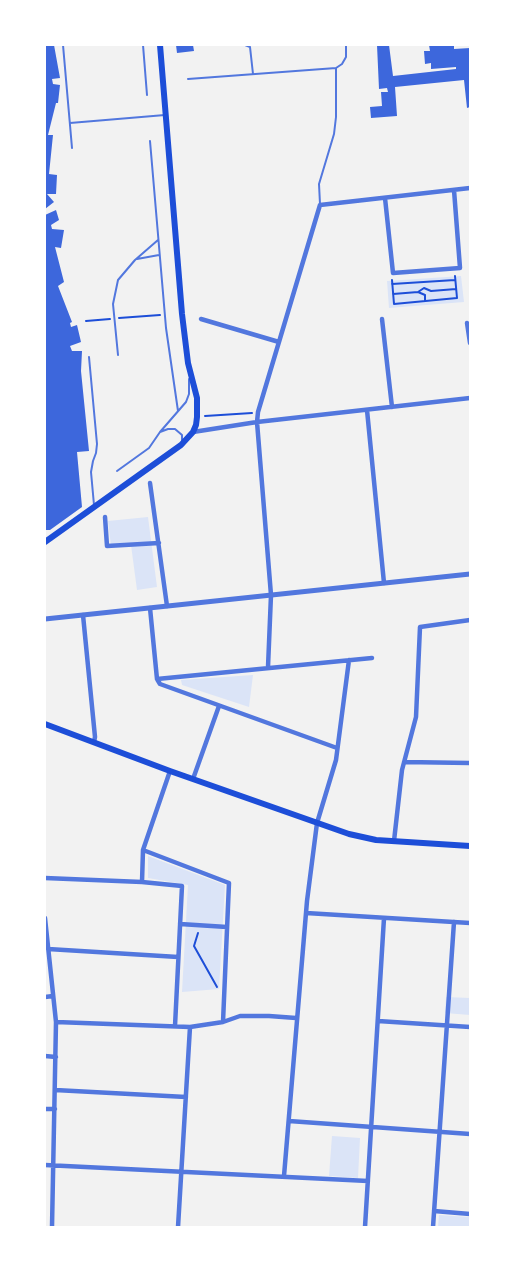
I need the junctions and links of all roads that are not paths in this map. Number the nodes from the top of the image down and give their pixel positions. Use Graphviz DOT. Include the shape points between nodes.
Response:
graph roads {
  1 [pos="63,45"];
  2 [pos="142,45"];
  3 [pos="160,45"];
  4 [pos="245,45"];
  5 [pos="346,45"];
  6 [pos="336,68"];
  7 [pos="253,74"];
  8 [pos="188,79"];
  9 [pos="147,95"];
  10 [pos="165,115"];
  11 [pos="69,123"];
  12 [pos="150,141"];
  13 [pos="72,148"];
  14 [pos="470,188"];
  15 [pos="454,190"];
  16 [pos="385,198"];
  17 [pos="320,205"];
  18 [pos="158,240"];
  19 [pos="159,255"];
  20 [pos="135,260"];
  21 [pos="201,319"];
  22 [pos="382,319"];
  23 [pos="468,323"];
  24 [pos="279,342"];
  25 [pos="470,343"];
  26 [pos="118,355"];
  27 [pos="90,357"];
  28 [pos="188,363"];
  29 [pos="470,398"];
  30 [pos="392,407"];
  31 [pos="367,410"];
  32 [pos="178,411"];
  33 [pos="257,422"];
  34 [pos="160,432"];
  35 [pos="193,432"];
  36 [pos="181,445"];
  37 [pos="117,471"];
  38 [pos="150,483"];
  39 [pos="94,508"];
  40 [pos="105,517"];
  41 [pos="45,542"];
  42 [pos="159,543"];
  43 [pos="470,574"];
  44 [pos="384,583"];
  45 [pos="271,595"];
  46 [pos="167,606"];
  47 [pos="150,608"];
  48 [pos="82,615"];
  49 [pos="45,619"];
  50 [pos="470,620"];
  51 [pos="372,658"];
  52 [pos="349,660"];
  53 [pos="268,667"];
  54 [pos="157,679"];
  55 [pos="219,706"];
  56 [pos="45,724"];
  57 [pos="94,742"];
  58 [pos="337,748"];
  59 [pos="404,762"];
  60 [pos="470,763"];
  61 [pos="170,771"];
  62 [pos="193,779"];
  63 [pos="317,823"];
  64 [pos="394,841"];
  65 [pos="470,846"];
  66 [pos="143,850"];
  67 [pos="45,878"];
  68 [pos="142,882"];
  69 [pos="306,914"];
  70 [pos="45,918"];
  71 [pos="384,918"];
  72 [pos="454,922"];
  73 [pos="470,923"];
  74 [pos="180,924"];
  75 [pos="227,927"];
  76 [pos="46,943"];
  77 [pos="48,949"];
  78 [pos="178,957"];
  79 [pos="53,996"];
  80 [pos="45,997"];
  81 [pos="296,1018"];
  82 [pos="378,1021"];
  83 [pos="56,1022"];
  84 [pos="223,1022"];
  85 [pos="175,1026"];
  86 [pos="447,1026"];
  87 [pos="470,1026"];
  88 [pos="190,1027"];
  89 [pos="45,1056"];
  90 [pos="56,1057"];
  91 [pos="55,1090"];
  92 [pos="186,1097"];
  93 [pos="45,1108"];
  94 [pos="55,1109"];
  95 [pos="288,1121"];
  96 [pos="372,1127"];
  97 [pos="439,1132"];
  98 [pos="470,1134"];
  99 [pos="45,1165"];
  100 [pos="53,1165"];
  101 [pos="181,1171"];
  102 [pos="284,1176"];
  103 [pos="368,1181"];
  104 [pos="434,1210"];
  105 [pos="470,1214"];
  106 [pos="45,1220"];
  107 [pos="52,1220"];
  108 [pos="52,1227"];
  109 [pos="178,1227"];
  110 [pos="366,1227"];
  111 [pos="433,1227"];
  1 -- 11 [label="lane"];
  2 -- 9 [label="lane"];
  3 -- 10 [label="main road"];
  4 -- 7 [label="lane" via="250,47"];
  5 -- 6 [label="lane" via="346,58"];
  6 -- 7 [label="lane"];
  6 -- 17 [label="lane" via="336,117 319,184"];
  7 -- 8 [label="lane"];
  10 -- 11 [label="lane"];
  10 -- 28 [label="main road"];
  11 -- 13 [label="lane"];
  12 -- 18 [label="lane"];
  14 -- 15 [label="street"];
  15 -- 16 [label="street"];
  15 -- 16 [label="street" via="457,268 393,273"];
  16 -- 17 [label="street"];
  17 -- 24 [label="street"];
  18 -- 19 [label="lane"];
  18 -- 20 [label="lane"];
  19 -- 20 [label="lane"];
  19 -- 32 [label="lane"];
  20 -- 26 [label="lane" via="118,280 113,304"];
  21 -- 24 [label="street"];
  22 -- 30 [label="street"];
  23 -- 25 [label="street"];
  24 -- 33 [label="street"];
  27 -- 39 [label="lane" via="97,444 91,472"];
  28 -- 32 [label="lane" via="189,394"];
  28 -- 35 [label="main road" via="195,386 198,417"];
  29 -- 30 [label="street"];
  30 -- 31 [label="street"];
  31 -- 33 [label="street"];
  31 -- 44 [label="street"];
  32 -- 34 [label="lane"];
  33 -- 35 [label="street"];
  33 -- 45 [label="street"];
  34 -- 36 [label="lane" via="172,429 179,432 182,435"];
  34 -- 37 [label="lane" via="149,448"];
  35 -- 36 [label="main road"];
  36 -- 39 [label="main road"];
  38 -- 42 [label="street"];
  39 -- 41 [label="main road"];
  40 -- 42 [label="street" via="107,546"];
  42 -- 46 [label="street"];
  43 -- 44 [label="street"];
  44 -- 45 [label="street"];
  45 -- 46 [label="street"];
  45 -- 53 [label="street"];
  46 -- 47 [label="street"];
  47 -- 48 [label="street"];
  47 -- 54 [label="street"];
  48 -- 49 [label="street"];
  48 -- 57 [label="street"];
  50 -- 59 [label="street" via="420,627 416,717"];
  51 -- 52 [label="street"];
  52 -- 53 [label="street"];
  52 -- 58 [label="street"];
  53 -- 54 [label="street"];
  54 -- 55 [label="street" via="160,684"];
  55 -- 58 [label="street"];
  55 -- 62 [label="street"];
  56 -- 57 [label="main road"];
  57 -- 61 [label="main road"];
  58 -- 63 [label="street"];
  59 -- 60 [label="street"];
  59 -- 64 [label="street"];
  61 -- 62 [label="main road"];
  61 -- 66 [label="street"];
  62 -- 63 [label="main road"];
  63 -- 64 [label="main road" via="361,837"];
  63 -- 69 [label="street"];
  64 -- 65 [label="main road"];
  66 -- 68 [label="street"];
  66 -- 75 [label="street" via="229,883"];
  67 -- 68 [label="street"];
  68 -- 74 [label="street" via="182,886"];
  69 -- 71 [label="street"];
  69 -- 81 [label="street"];
  70 -- 76 [label="street"];
  71 -- 72 [label="street"];
  71 -- 82 [label="street"];
  72 -- 73 [label="street"];
  72 -- 86 [label="street"];
  74 -- 75 [label="street"];
  74 -- 78 [label="street"];
  75 -- 84 [label="street"];
  76 -- 77 [label="street"];
  77 -- 78 [label="street"];
  77 -- 79 [label="street"];
  78 -- 85 [label="street"];
  79 -- 80 [label="street"];
  79 -- 83 [label="street"];
  81 -- 84 [label="street" via="240,1016"];
  81 -- 95 [label="street"];
  82 -- 86 [label="street"];
  82 -- 96 [label="street"];
  83 -- 85 [label="street"];
  83 -- 90 [label="street"];
  84 -- 88 [label="street"];
  85 -- 88 [label="street"];
  86 -- 87 [label="street"];
  86 -- 97 [label="street"];
  88 -- 92 [label="street"];
  89 -- 90 [label="street"];
  90 -- 91 [label="street"];
  91 -- 92 [label="street"];
  91 -- 94 [label="street"];
  92 -- 101 [label="street"];
  93 -- 94 [label="street"];
  94 -- 100 [label="street"];
  95 -- 96 [label="street"];
  95 -- 102 [label="street"];
  96 -- 97 [label="street"];
  96 -- 103 [label="street"];
  97 -- 98 [label="street"];
  97 -- 104 [label="street"];
  99 -- 100 [label="street"];
  100 -- 101 [label="street"];
  100 -- 107 [label="street"];
  101 -- 102 [label="street"];
  101 -- 109 [label="street"];
  102 -- 103 [label="street"];
  103 -- 110 [label="street"];
  104 -- 105 [label="street"];
  104 -- 111 [label="street"];
  106 -- 107 [label="street"];
  107 -- 108 [label="street"];
}
